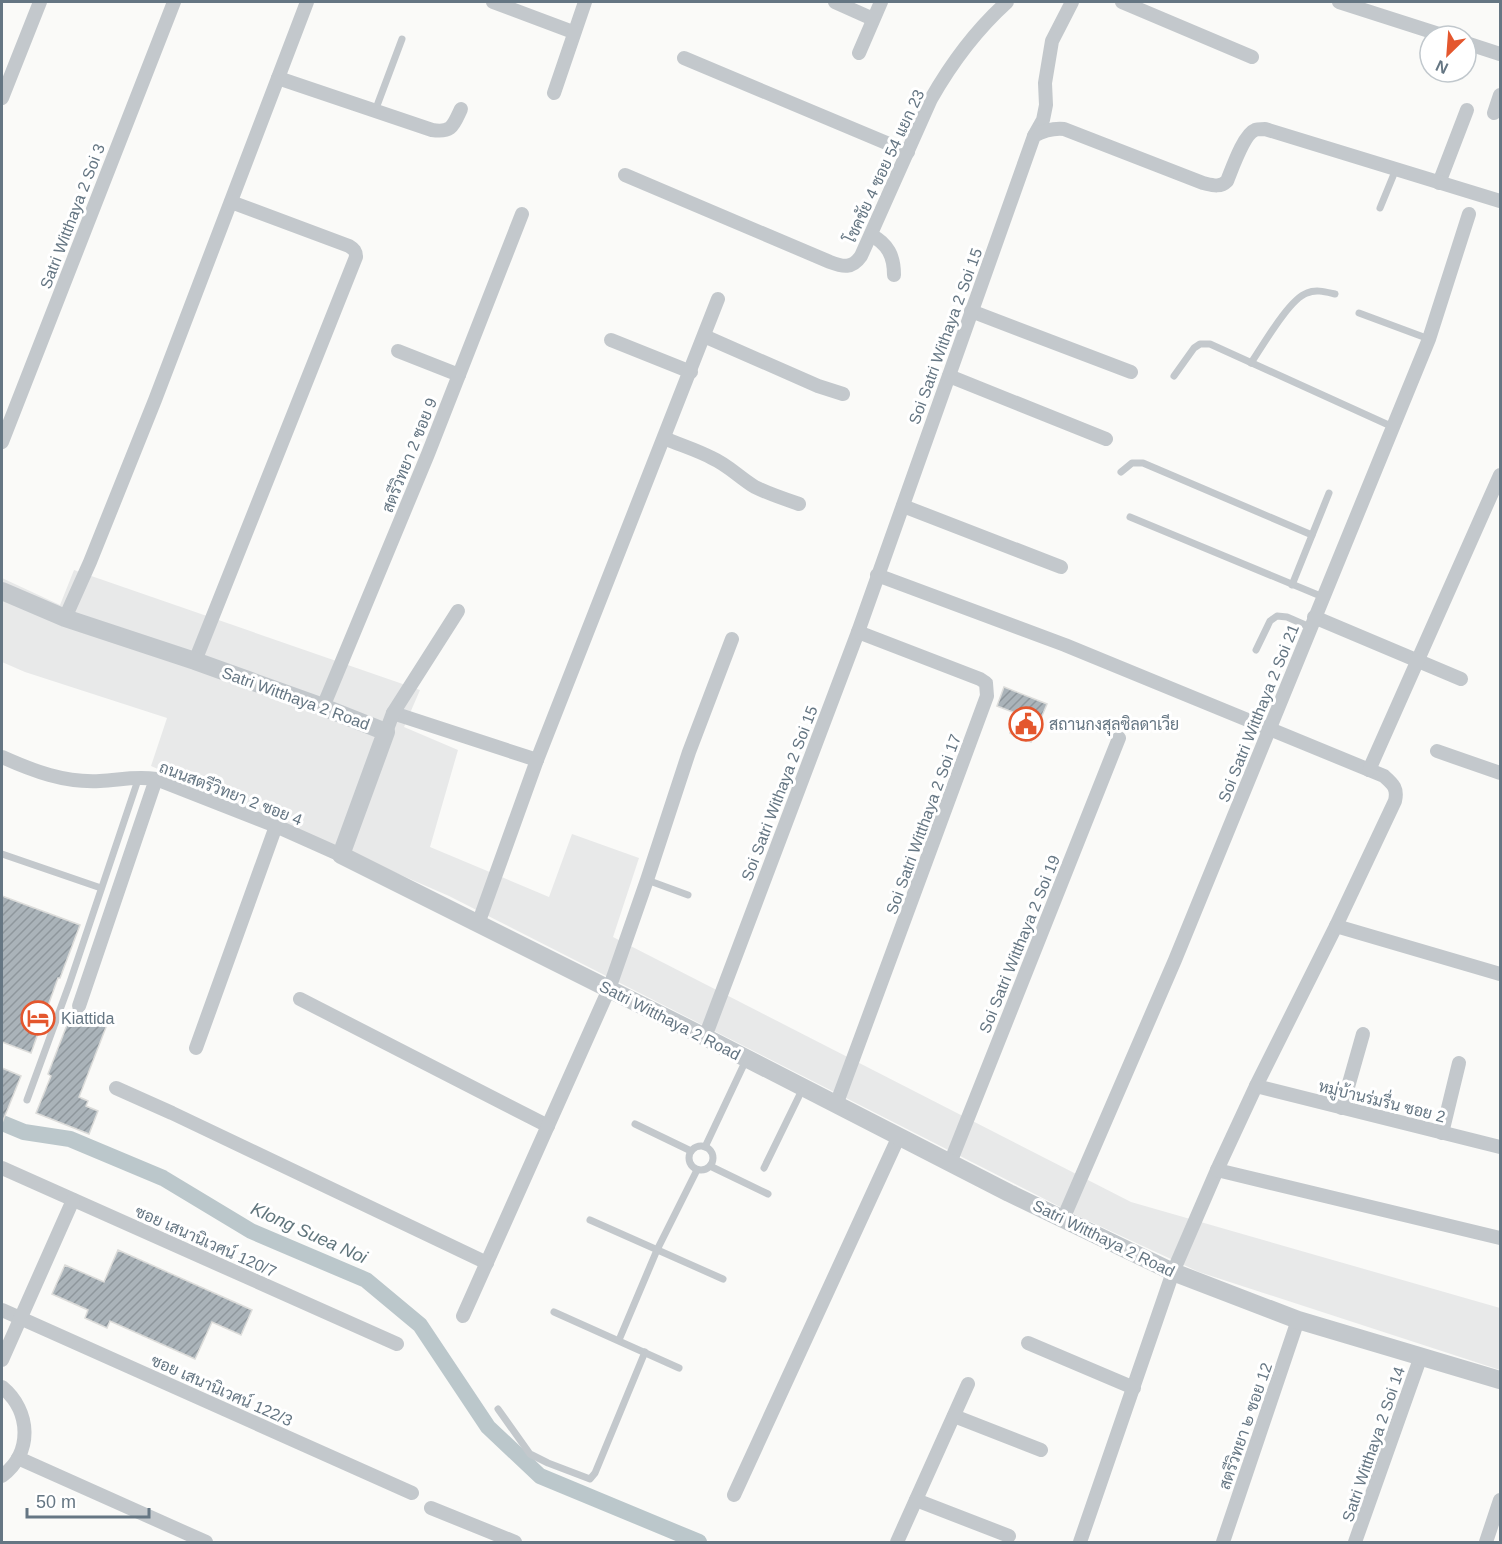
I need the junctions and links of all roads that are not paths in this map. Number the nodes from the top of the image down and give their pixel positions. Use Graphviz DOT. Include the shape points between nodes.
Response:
graph roads {
  1 [pos="40,2"];
  2 [pos="174,2"];
  3 [pos="307,2"];
  4 [pos="493,2"];
  5 [pos="585,2"];
  6 [pos="835,2"];
  7 [pos="881,2"];
  8 [pos="1007,2"];
  9 [pos="1072,2"];
  10 [pos="1122,2"];
  11 [pos="1339,2"];
  12 [pos="873,19"];
  13 [pos="1418,27"];
  14 [pos="573,32"];
  15 [pos="402,39"];
  16 [pos="1478,47"];
  17 [pos="859,53"];
  18 [pos="1500,54"];
  19 [pos="1252,57"];
  20 [pos="684,58"];
  21 [pos="278,78"];
  22 [pos="554,93"];
  23 [pos="1500,95"];
  24 [pos="2,98"];
  25 [pos="461,109"];
  26 [pos="1467,110"];
  27 [pos="375,111"];
  28 [pos="1494,113"];
  29 [pos="1034,136"];
  30 [pos="908,152"];
  31 [pos="1396,169"];
  32 [pos="625,175"];
  33 [pos="1439,183"];
  34 [pos="1500,201"];
  35 [pos="231,202"];
  36 [pos="1380,208"];
  37 [pos="522,214"];
  38 [pos="1469,214"];
  39 [pos="871,235"];
  40 [pos="894,275"];
  41 [pos="1335,294"];
  42 [pos="718,299"];
  43 [pos="971,311"];
  44 [pos="1359,313"];
  45 [pos="704,336"];
  46 [pos="1429,339"];
  47 [pos="611,340"];
  48 [pos="398,351"];
  49 [pos="1251,363"];
  50 [pos="691,372"];
  51 [pos="1131,372"];
  52 [pos="459,375"];
  53 [pos="948,376"];
  54 [pos="1174,376"];
  55 [pos="843,394"];
  56 [pos="1392,427"];
  57 [pos="664,438"];
  58 [pos="1106,439"];
  59 [pos="2,442"];
  60 [pos="1121,471"];
  61 [pos="1500,475"];
  62 [pos="1329,493"];
  63 [pos="799,504"];
  64 [pos="903,506"];
  65 [pos="1130,517"];
  66 [pos="1312,535"];
  67 [pos="1061,567"];
  68 [pos="878,575"];
  69 [pos="1292,585"];
  70 [pos="2,591"];
  71 [pos="1323,597"];
  72 [pos="458,611"];
  73 [pos="65,618"];
  74 [pos="1312,622"];
  75 [pos="858,632"];
  76 [pos="732,639"];
  77 [pos="1256,650"];
  78 [pos="1418,660"];
  79 [pos="195,661"];
  80 [pos="1461,679"];
  81 [pos="323,707"];
  82 [pos="393,713"];
  83 [pos="1270,729"];
  84 [pos="386,732"];
  85 [pos="1119,738"];
  86 [pos="1437,751"];
  87 [pos="2,757"];
  88 [pos="537,760"];
  89 [pos="1369,770"];
  90 [pos="1500,773"];
  91 [pos="139,777"];
  92 [pos="156,779"];
  93 [pos="276,826"];
  94 [pos="2,854"];
  95 [pos="341,855"];
  96 [pos="647,880"];
  97 [pos="101,888"];
  98 [pos="688,895"];
  99 [pos="478,924"];
  100 [pos="1336,926"];
  101 [pos="1500,974"];
  102 [pos="609,988"];
  103 [pos="300,999"];
  104 [pos="80,1006"];
  105 [pos="1363,1034"];
  106 [pos="705,1037"];
  107 [pos="196,1048"];
  108 [pos="747,1059"];
  109 [pos="1459,1063"];
  110 [pos="1256,1086"];
  111 [pos="116,1088"];
  112 [pos="803,1088"];
  113 [pos="27,1100"];
  114 [pos="836,1105"];
  115 [pos="1342,1108"];
  116 [pos="634,1124"];
  117 [pos="548,1126"];
  118 [pos="1443,1133"];
  119 [pos="899,1136"];
  120 [pos="705,1147"];
  121 [pos="1500,1147"];
  122 [pos="691,1151"];
  123 [pos="950,1163"];
  124 [pos="710,1166"];
  125 [pos="2,1168"];
  126 [pos="764,1168"];
  127 [pos="696,1170"];
  128 [pos="1217,1170"];
  129 [pos="768,1194"];
  130 [pos="73,1200"];
  131 [pos="1063,1219"];
  132 [pos="590,1220"];
  133 [pos="1500,1238"];
  134 [pos="657,1250"];
  135 [pos="486,1263"];
  136 [pos="1173,1272"];
  137 [pos="723,1280"];
  138 [pos="2,1310"];
  139 [pos="554,1312"];
  140 [pos="463,1316"];
  141 [pos="20,1318"];
  142 [pos="1298,1320"];
  143 [pos="619,1340"];
  144 [pos="1028,1343"];
  145 [pos="397,1344"];
  146 [pos="645,1352"];
  147 [pos="1421,1356"];
  148 [pos="2,1360"];
  149 [pos="679,1368"];
  150 [pos="1500,1380"];
  151 [pos="968,1384"];
  152 [pos="2,1387"];
  153 [pos="1134,1388"];
  154 [pos="498,1409"];
  155 [pos="954,1416"];
  156 [pos="1041,1450"];
  157 [pos="18,1458"];
  158 [pos="2,1476"];
  159 [pos="411,1493"];
  160 [pos="734,1494"];
  161 [pos="916,1500"];
  162 [pos="1500,1500"];
  163 [pos="431,1508"];
  164 [pos="1009,1536"];
  165 [pos="206,1542"];
  166 [pos="515,1542"];
  167 [pos="897,1542"];
  168 [pos="1080,1542"];
  169 [pos="1223,1542"];
  170 [pos="1355,1542"];
  171 [pos="1486,1542"];
  1 -- 24 [label="street"];
  2 -- 59 [label="street, Satri Witthaya 2 Soi 3"];
  3 -- 21 [label="street"];
  4 -- 14 [label="street"];
  5 -- 14 [label="street"];
  6 -- 12 [label="street"];
  7 -- 12 [label="street"];
  8 -- 30 [label="street, โชคชัย 4 ซอย 54 แยก 23" via="973,36 945,75"];
  9 -- 29 [label="street, Soi Satri Withaya 2 Soi 15" via="1052,41 1045,83 1046,105"];
  10 -- 19 [label="street"];
  11 -- 13 [label="street"];
  12 -- 17 [label="street"];
  14 -- 22 [label="street"];
  15 -- 27 [label="lane"];
  16 -- 18 [label="street"];
  20 -- 30 [label="street"];
  21 -- 27 [label="street"];
  21 -- 35 [label="street"];
  23 -- 28 [label="street"];
  25 -- 27 [label="street" via="454,125 441,131"];
  26 -- 33 [label="street"];
  29 -- 31 [label="street" via="1064,129 1215,186 1227,181 1244,142 1256,129"];
  29 -- 43 [label="street, Soi Satri Withaya 2 Soi 15"];
  30 -- 39 [label="street, โชคชัย 4 ซอย 54 แยก 23"];
  31 -- 33 [label="street"];
  31 -- 36 [label="lane"];
  32 -- 39 [label="street, โชคชัย 4 ซอย 54 แยก 23" via="839,265 856,263"];
  33 -- 34 [label="street"];
  35 -- 73 [label="street"];
  35 -- 79 [label="street" via="349,246 356,257"];
  37 -- 52 [label="street, สตรีวิทยา 2 ซอย 9"];
  38 -- 46 [label="street, Soi Satri Witthaya 2 Soi 21"];
  39 -- 40 [label="street" via="887,249 894,262"];
  41 -- 49 [label="lane" via="1316,291 1297,299"];
  42 -- 45 [label="street"];
  43 -- 51 [label="street"];
  43 -- 53 [label="street, Soi Satri Withaya 2 Soi 15"];
  44 -- 46 [label="lane"];
  45 -- 50 [label="street"];
  45 -- 55 [label="street"];
  46 -- 56 [label="street, Soi Satri Witthaya 2 Soi 21"];
  47 -- 50 [label="street"];
  48 -- 52 [label="street"];
  49 -- 54 [label="lane" via="1210,344 1200,344"];
  49 -- 56 [label="lane"];
  50 -- 57 [label="street"];
  52 -- 81 [label="street, สตรีวิทยา 2 ซอย 9"];
  53 -- 58 [label="street"];
  53 -- 64 [label="street, Soi Satri Withaya 2 Soi 15"];
  56 -- 71 [label="street, Soi Satri Witthaya 2 Soi 21"];
  57 -- 63 [label="street" via="726,465 755,487"];
  57 -- 88 [label="street"];
  60 -- 66 [label="lane" via="1132,463 1143,463"];
  61 -- 78 [label="street"];
  62 -- 66 [label="lane"];
  64 -- 67 [label="street"];
  64 -- 68 [label="street, Soi Satri Withaya 2 Soi 15"];
  65 -- 69 [label="lane"];
  66 -- 69 [label="lane"];
  68 -- 75 [label="street, Soi Satri Withaya 2 Soi 15"];
  68 -- 83 [label="street" via="1065,645"];
  69 -- 71 [label="lane"];
  70 -- 73 [label="street, Satri Witthaya 2 Road"];
  71 -- 74 [label="street, Soi Satri Witthaya 2 Soi 21"];
  72 -- 82 [label="street"];
  73 -- 79 [label="street, Satri Witthaya 2 Road"];
  74 -- 77 [label="lane" via="1276,616"];
  74 -- 78 [label="street"];
  74 -- 83 [label="street, Soi Satri Witthaya 2 Soi 21"];
  75 -- 106 [label="street, Soi Satri Withaya 2 Soi 15"];
  75 -- 114 [label="street, Soi Satri Witthaya 2 Soi 17" via="980,679 987,690"];
  76 -- 96 [label="street"];
  78 -- 80 [label="street"];
  78 -- 89 [label="street"];
  79 -- 81 [label="street, Satri Witthaya 2 Road"];
  81 -- 84 [label="street, Satri Witthaya 2 Road"];
  82 -- 84 [label="street"];
  82 -- 88 [label="street"];
  83 -- 89 [label="street"];
  83 -- 131 [label="street, Soi Satri Witthaya 2 Soi 21"];
  84 -- 95 [label="street, Satri Witthaya 2 Road"];
  85 -- 123 [label="street, Soi Satri Witthaya 2 Soi 19"];
  86 -- 90 [label="street"];
  87 -- 91 [label="street, ถนนสตรีวิทยา 2 ซอย 4" via="41,774 68,779"];
  88 -- 99 [label="street"];
  89 -- 100 [label="street" via="1392,782 1397,794"];
  91 -- 92 [label="street, ถนนสตรีวิทยา 2 ซอย 4"];
  91 -- 97 [label="lane"];
  92 -- 93 [label="street, ถนนสตรีวิทยา 2 ซอย 4"];
  92 -- 104 [label="street"];
  93 -- 95 [label="street, ถนนสตรีวิทยา 2 ซอย 4"];
  93 -- 107 [label="street"];
  94 -- 97 [label="lane"];
  95 -- 99 [label="street, Satri Witthaya 2 Road"];
  96 -- 98 [label="lane"];
  96 -- 102 [label="street"];
  97 -- 113 [label="lane"];
  99 -- 102 [label="street, Satri Witthaya 2 Road"];
  100 -- 101 [label="street"];
  100 -- 110 [label="street"];
  102 -- 106 [label="street, Satri Witthaya 2 Road"];
  102 -- 117 [label="street"];
  103 -- 117 [label="street"];
  105 -- 115 [label="street"];
  106 -- 108 [label="street, Satri Witthaya 2 Road"];
  108 -- 112 [label="street, Satri Witthaya 2 Road"];
  108 -- 120 [label="lane"];
  109 -- 118 [label="street"];
  110 -- 115 [label="street, หมู่บ้านร่มรื่น ซอย 2"];
  110 -- 128 [label="street"];
  111 -- 135 [label="street"];
  112 -- 114 [label="street, Satri Witthaya 2 Road"];
  112 -- 126 [label="lane"];
  114 -- 119 [label="street, Satri Witthaya 2 Road"];
  115 -- 118 [label="street, หมู่บ้านร่มรื่น ซอย 2"];
  116 -- 122 [label="lane"];
  117 -- 135 [label="street"];
  118 -- 121 [label="street, หมู่บ้านร่มรื่น ซอย 2"];
  119 -- 123 [label="street, Satri Witthaya 2 Road"];
  119 -- 160 [label="street"];
  120 -- 122 [label="lane"];
  120 -- 124 [label="lane" via="711,1152"];
  122 -- 127 [label="lane" via="689,1158"];
  123 -- 131 [label="street, Satri Witthaya 2 Road"];
  124 -- 127 [label="lane"];
  124 -- 129 [label="lane"];
  125 -- 130 [label="street, ซอย เสนานิเวศน์ 120/7"];
  127 -- 134 [label="lane"];
  128 -- 133 [label="street"];
  128 -- 136 [label="street"];
  130 -- 141 [label="street"];
  130 -- 145 [label="street, ซอย เสนานิเวศน์ 120/7"];
  131 -- 136 [label="street, Satri Witthaya 2 Road"];
  132 -- 134 [label="lane"];
  134 -- 137 [label="lane"];
  134 -- 143 [label="lane"];
  135 -- 140 [label="street"];
  136 -- 142 [label="street, Satri Witthaya 2 Road"];
  136 -- 153 [label="street"];
  138 -- 141 [label="street, ซอย เสนานิเวศน์ 122/3"];
  139 -- 143 [label="lane"];
  141 -- 148 [label="street"];
  141 -- 159 [label="street, ซอย เสนานิเวศน์ 122/3"];
  142 -- 147 [label="street, Satri Witthaya 2 Road"];
  142 -- 169 [label="street, สตรีวิทยา ๒ ซอย 12"];
  143 -- 146 [label="lane"];
  144 -- 153 [label="street"];
  146 -- 149 [label="lane"];
  146 -- 154 [label="lane" via="590,1479 530,1454"];
  147 -- 150 [label="street, Satri Witthaya 2 Road"];
  147 -- 170 [label="street, Satri Witthaya 2 Soi 14"];
  151 -- 155 [label="street"];
  152 -- 157 [label="street" via="13,1397 24,1420 23,1446"];
  153 -- 168 [label="street"];
  155 -- 156 [label="street"];
  155 -- 161 [label="street"];
  157 -- 158 [label="street"];
  157 -- 165 [label="street"];
  161 -- 164 [label="street"];
  161 -- 167 [label="street"];
  162 -- 171 [label="street"];
  163 -- 166 [label="street"];
}
